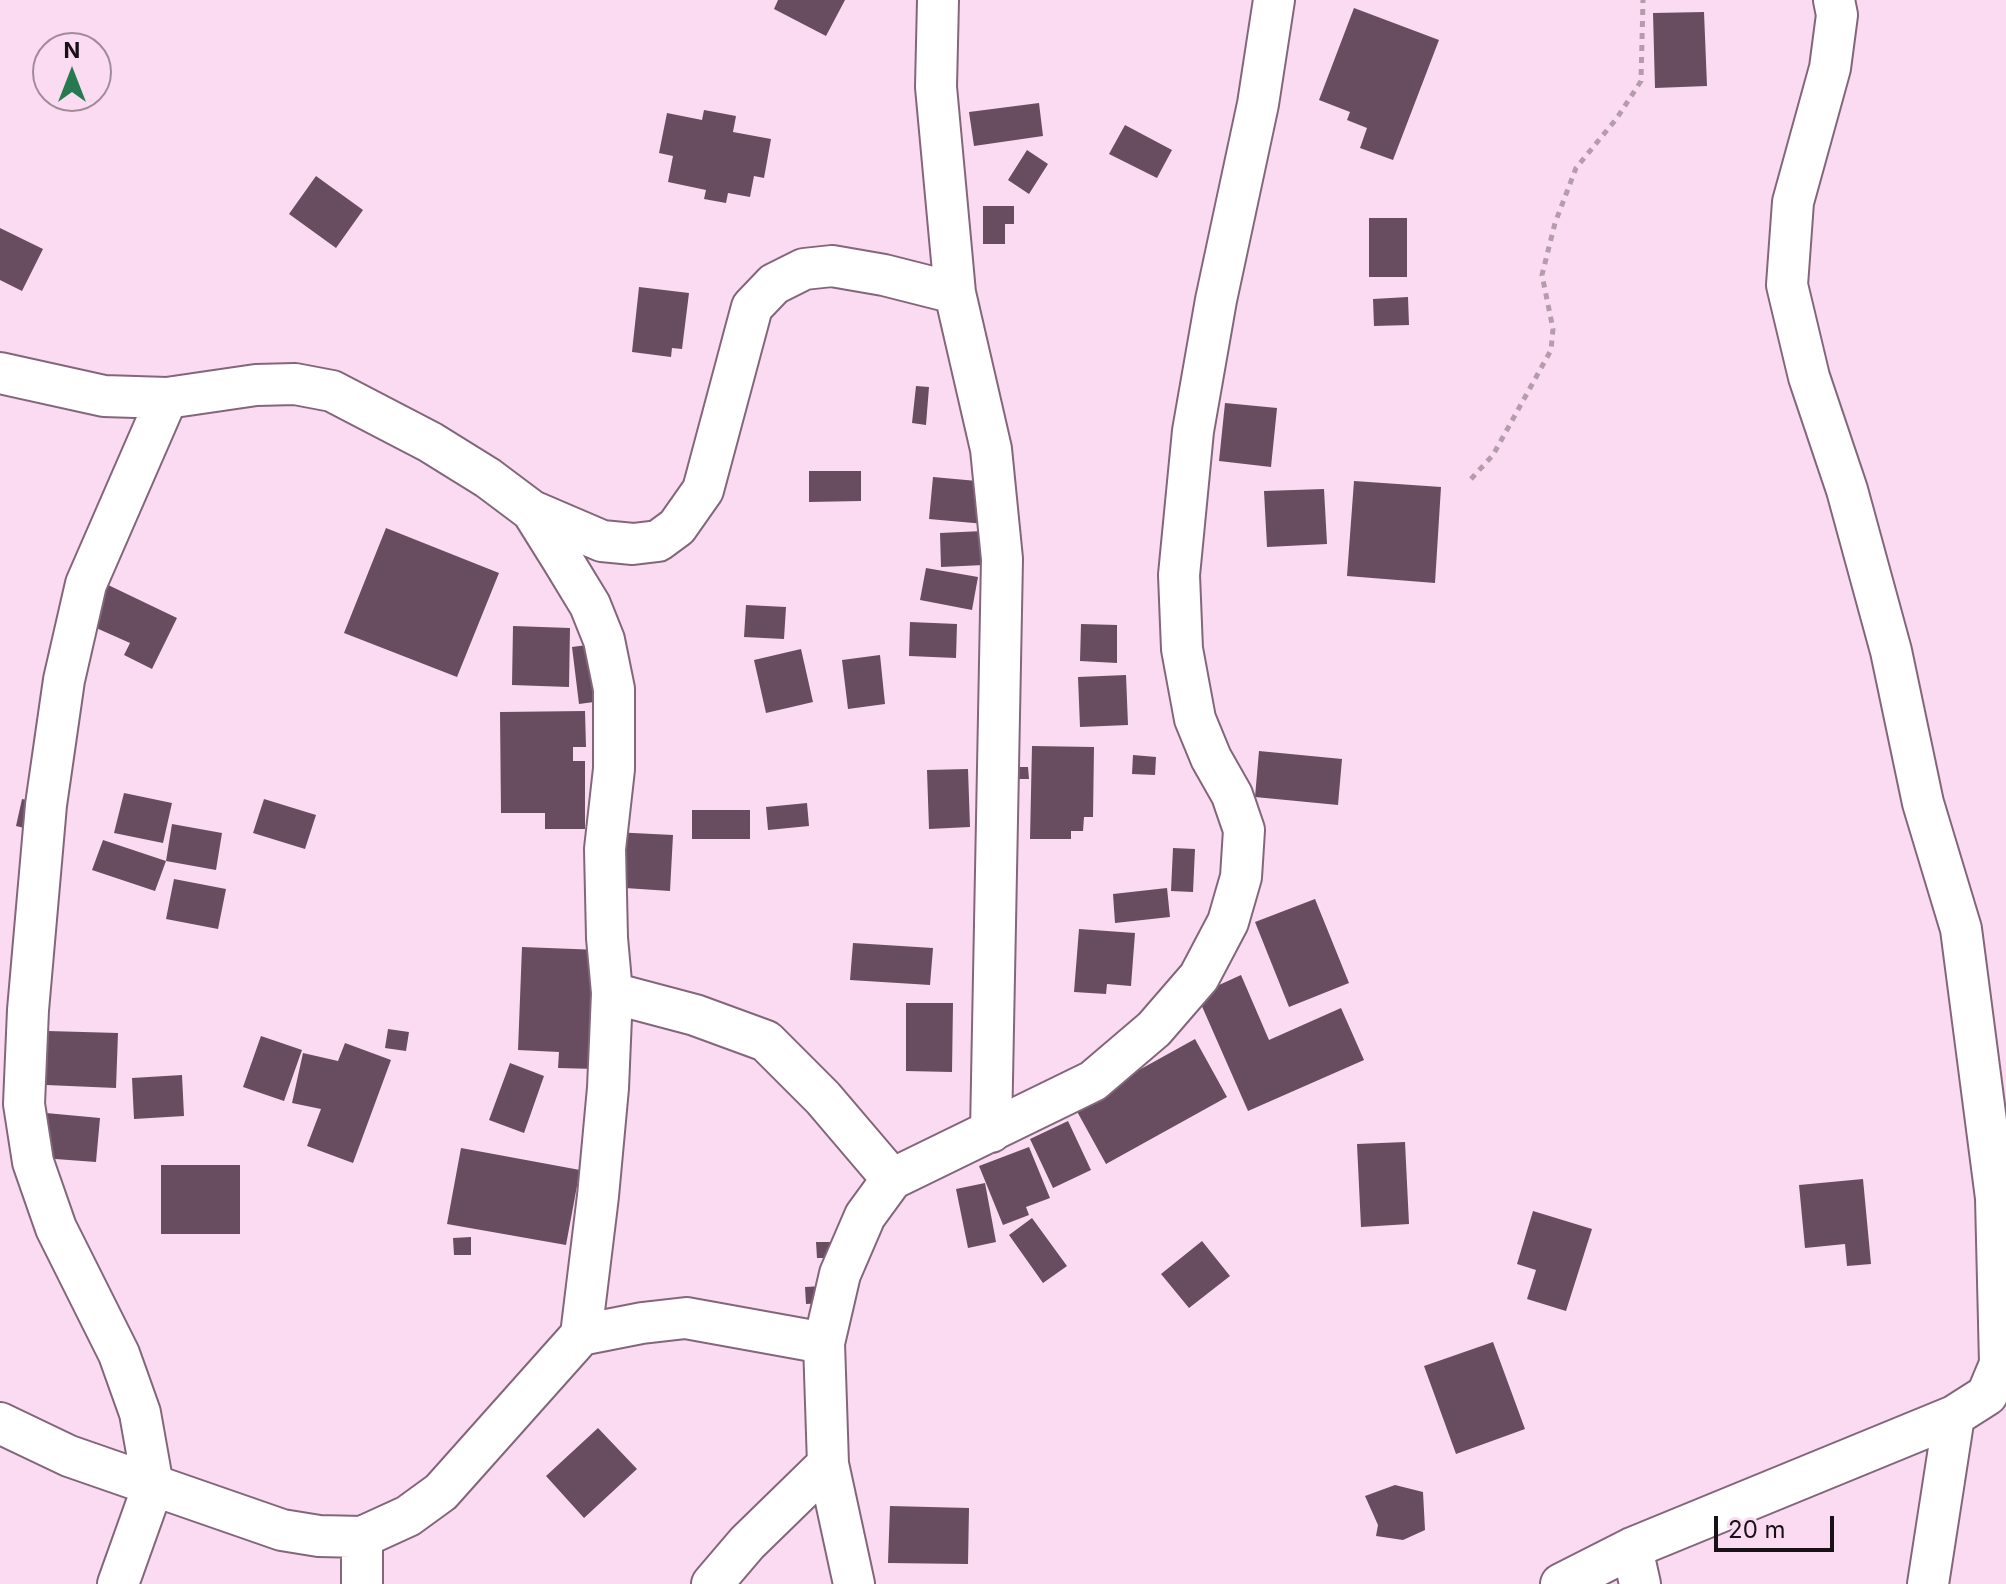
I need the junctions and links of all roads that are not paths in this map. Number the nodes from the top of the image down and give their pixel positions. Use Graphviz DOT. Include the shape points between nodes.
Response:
graph roads {
  1 [pos="938,0"];
  2 [pos="1274,0"];
  3 [pos="1834,0"];
  4 [pos="955,293"];
  5 [pos="0,373"];
  6 [pos="167,398"];
  7 [pos="532,511"];
  8 [pos="18,914"];
  9 [pos="612,993"];
  10 [pos="12,1113"];
  11 [pos="991,1132"];
  12 [pos="892,1179"];
  13 [pos="581,1335"];
  14 [pos="824,1343"];
  15 [pos="1990,1385"];
  16 [pos="0,1423"];
  17 [pos="828,1464"];
  18 [pos="153,1486"];
  19 [pos="362,1537"];
  20 [pos="1636,1566"];
  21 [pos="118,1584"];
  22 [pos="362,1584"];
  23 [pos="712,1584"];
  24 [pos="854,1584"];
  25 [pos="1561,1584"];
  26 [pos="1928,1584"];
  1 -- 4 [label="street" via="936,87"];
  2 -- 11 [label="street" via="1193,431 1179,575 1182,649 1195,719 1244,830 1241,877 1228,922 1199,977 1154,1029 1093,1081"];
  3 -- 15 [label="street" via="1830,68 1793,202 1787,285 1891,651 1923,803 1961,929 1996,1198"];
  4 -- 7 [label="street" via="832,266 804,269 774,284 752,307 703,490 677,527 658,541 602,541"];
  4 -- 11 [label="street" via="991,449 1002,559"];
  5 -- 6 [label="street" via="104,396"];
  6 -- 7 [label="street" via="256,385 295,384 332,391 430,442"];
  6 -- 8 [label="street" via="86,584 64,680 46,805"];
  7 -- 9 [label="street" via="590,605 614,689 614,769 605,849"];
  8 -- 10 [label="street" via="28,1010"];
  9 -- 12 [label="street" via="766,1041"];
  9 -- 13 [label="street" via="601,1165"];
  10 -- 18 [label="street" via="56,1228 119,1354 140,1413"];
  11 -- 12 [label="street"];
  12 -- 14 [label="street" via="865,1216 840,1274"];
  13 -- 14 [label="street" via="686,1318"];
  13 -- 19 [label="street" via="441,1492 408,1516"];
  14 -- 17 [label="street"];
  15 -- 20 [label="street"];
  15 -- 26 [label="street"];
  16 -- 18 [label="street" via="69,1456"];
  17 -- 23 [label="street"];
  17 -- 24 [label="street"];
  18 -- 19 [label="street" via="282,1530"];
  18 -- 21 [label="street"];
  19 -- 22 [label="street"];
  20 -- 25 [label="street"];
}
